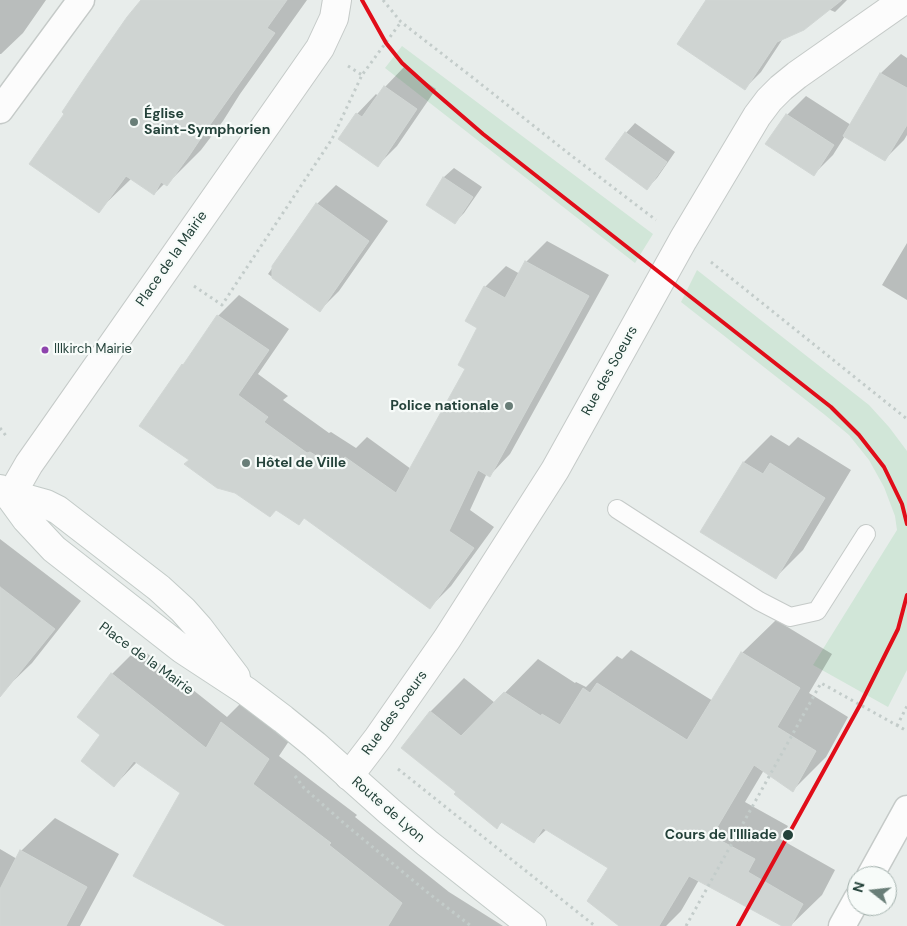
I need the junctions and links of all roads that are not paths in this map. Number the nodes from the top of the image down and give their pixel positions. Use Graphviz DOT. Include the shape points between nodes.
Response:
graph roads {
  1 [pos="81,0"];
  2 [pos="326,0"];
  3 [pos="337,0"];
  4 [pos="904,0"];
  5 [pos="320,48"];
  6 [pos="0,110"];
  7 [pos="5,493"];
  8 [pos="617,509"];
  9 [pos="866,534"];
  10 [pos="349,776"];
  11 [pos="907,809"];
  12 [pos="876,866"];
  13 [pos="532,926"];
  1 -- 6 [label="street"];
  2 -- 5 [label="street, Place de la Mairie" via="326,23"];
  3 -- 5 [label="street, Place de la Mairie" via="334,18"];
  4 -- 10 [label="street, Rue des Soeurs" via="797,75 768,100 683,240 555,470 447,639"];
  5 -- 7 [label="street, Place de la Mairie" via="29,464"];
  7 -- 10 [label="street, Route de Lyon" via="54,549 182,649 246,691"];
  8 -- 9 [label="lane" via="759,601 790,617 817,611"];
  10 -- 13 [label="street, Route de Lyon" via="426,843"];
  11 -- 12 [label="street"];
}
